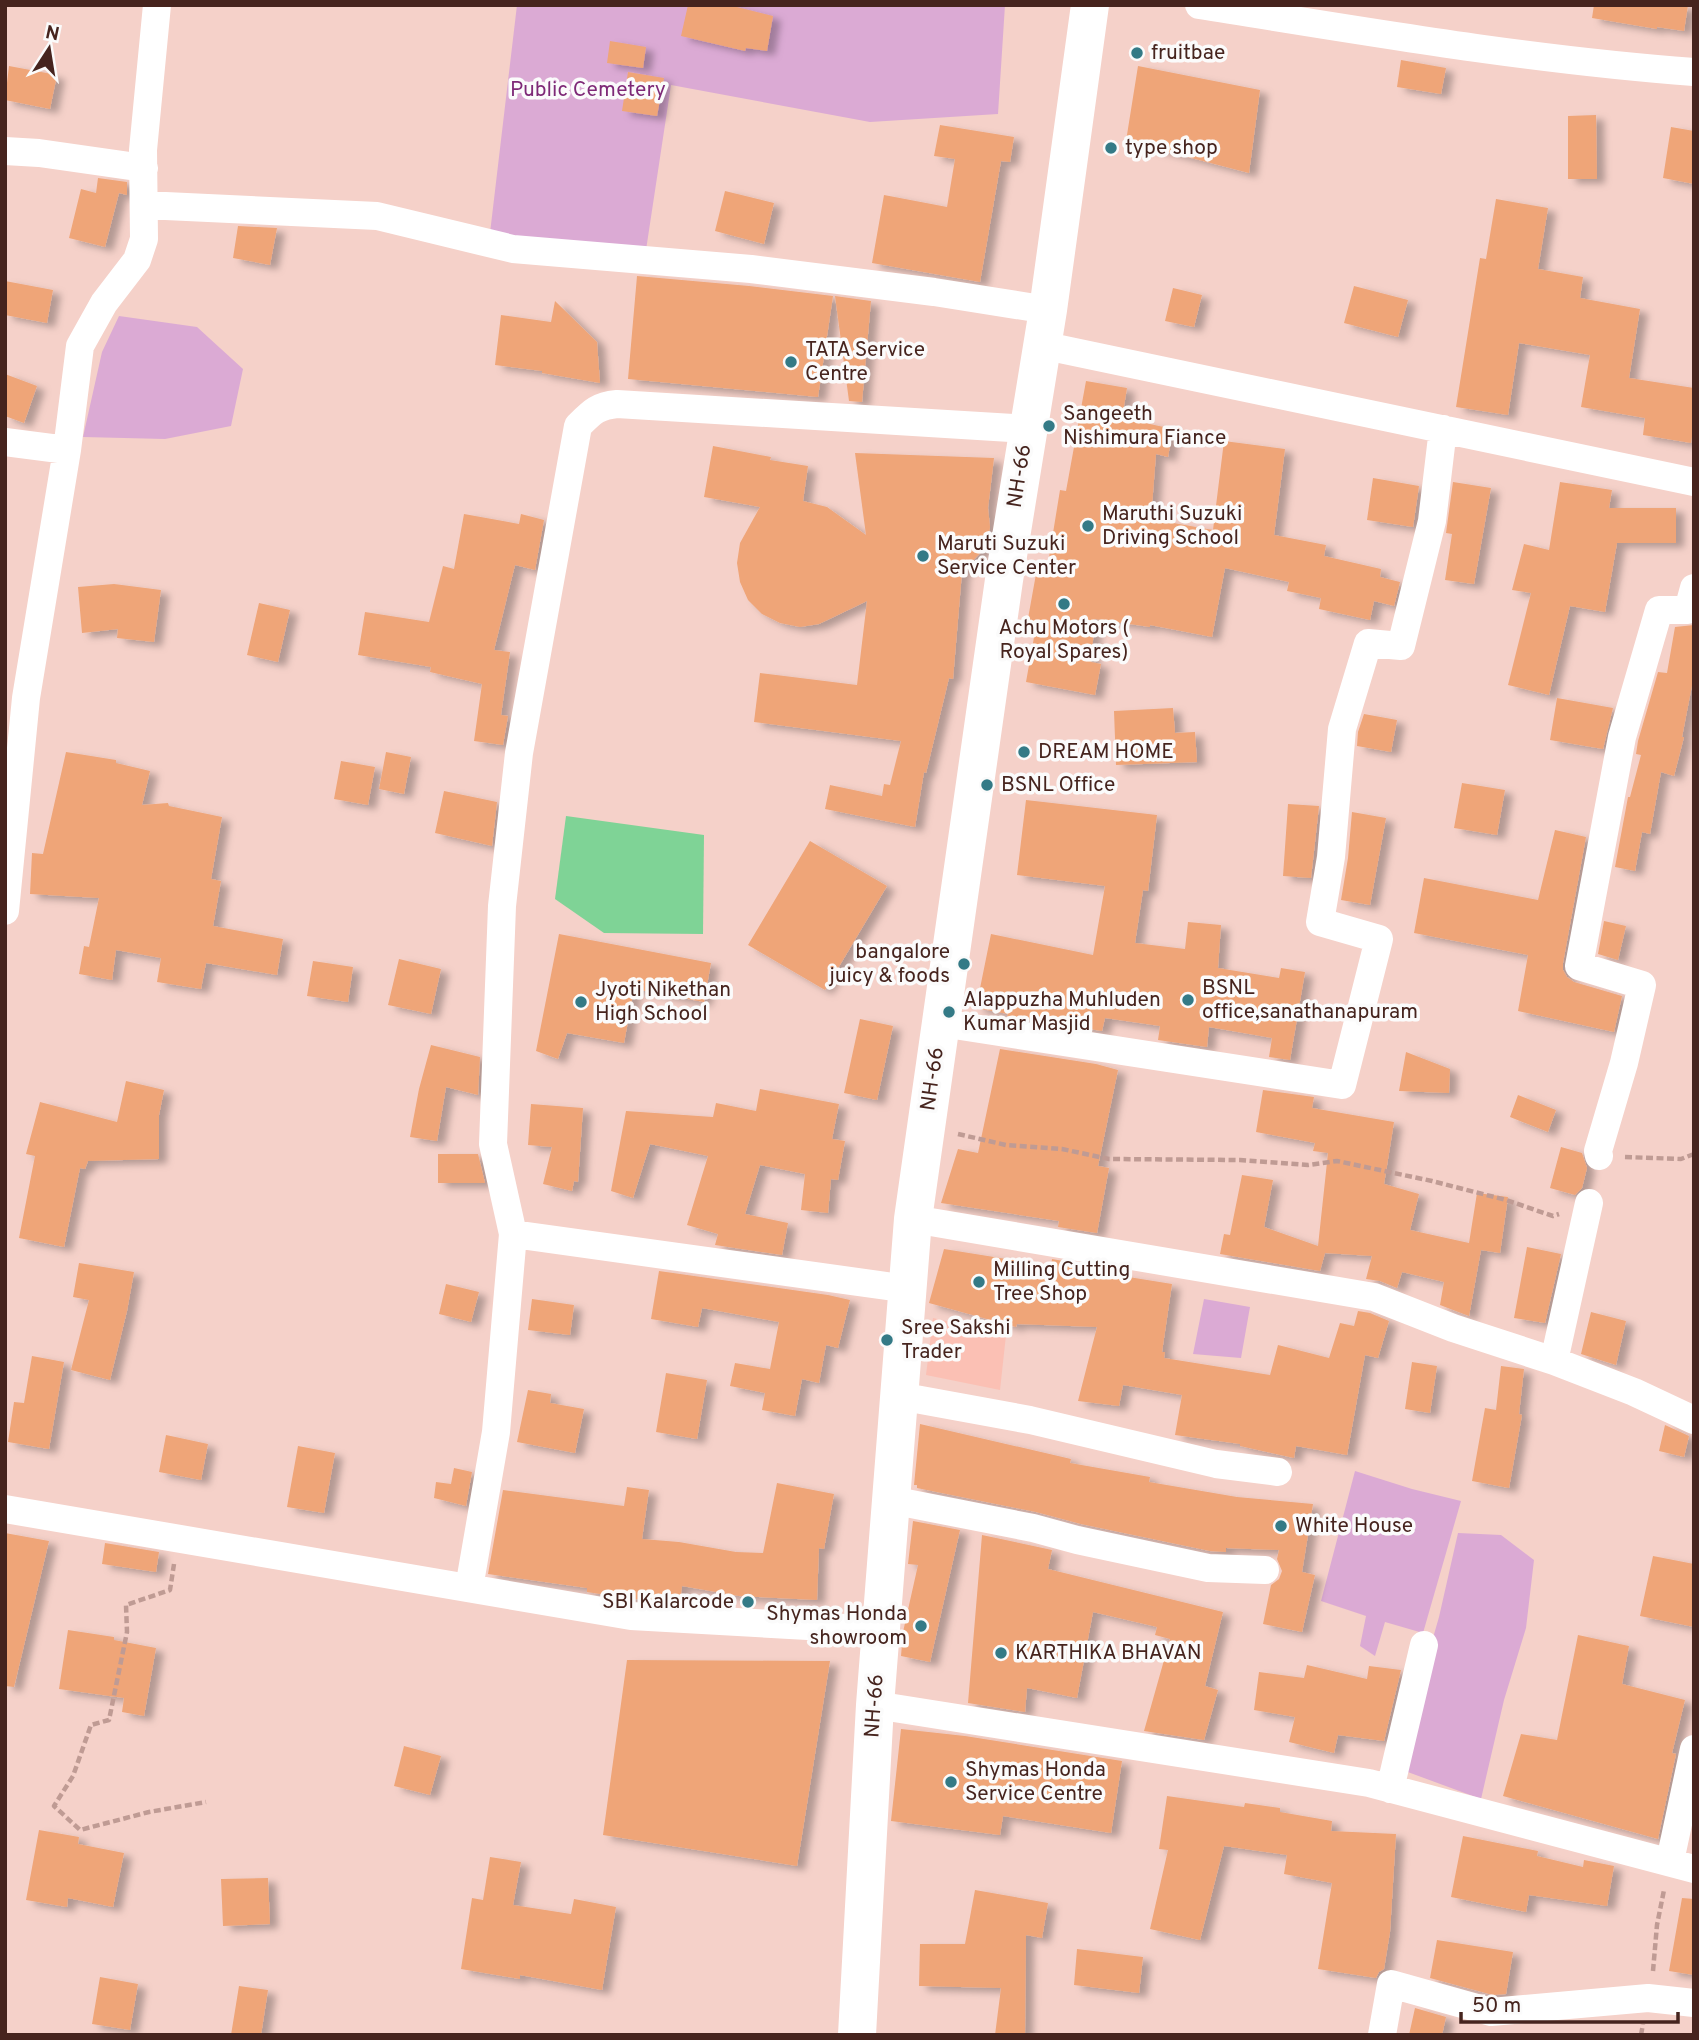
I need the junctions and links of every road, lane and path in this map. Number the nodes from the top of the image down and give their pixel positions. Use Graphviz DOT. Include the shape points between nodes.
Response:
graph roads {
  1 [pos="157,5"];
  2 [pos="1090,5"];
  3 [pos="1199,5"];
  4 [pos="1694,72"];
  5 [pos="5,151"];
  6 [pos="144,168"];
  7 [pos="144,205"];
  8 [pos="1044,327"];
  9 [pos="1028,429"];
  10 [pos="1443,429"];
  11 [pos="5,442"];
  12 [pos="67,450"];
  13 [pos="1694,482"];
  14 [pos="1694,588"];
  15 [pos="5,911"];
  16 [pos="941,1023"];
  17 [pos="926,1128"];
  18 [pos="1694,1154"];
  19 [pos="1599,1156"];
  20 [pos="1589,1203"];
  21 [pos="913,1219"];
  22 [pos="513,1234"];
  23 [pos="908,1289"];
  24 [pos="1554,1361"];
  25 [pos="899,1396"];
  26 [pos="1694,1420"];
  27 [pos="1278,1472"];
  28 [pos="891,1500"];
  29 [pos="5,1509"];
  30 [pos="178,1539"];
  31 [pos="1265,1570"];
  32 [pos="469,1588"];
  33 [pos="880,1630"];
  34 [pos="1424,1645"];
  35 [pos="875,1705"];
  36 [pos="1694,1749"];
  37 [pos="1390,1789"];
  38 [pos="206,1802"];
  39 [pos="1682,1865"];
  40 [pos="1648,1998"];
  41 [pos="1694,2003"];
  42 [pos="1489,2023"];
  43 [pos="857,2035"];
  44 [pos="1382,2035"];
  45 [pos="1641,2035"];
  1 -- 6 [label="street"];
  2 -- 8 [label="main road, NH-66"];
  3 -- 4 [label="street" via="1438,43"];
  5 -- 6 [label="street"];
  6 -- 7 [label="street"];
  7 -- 8 [label="street" via="377,216 513,248 751,269 934,292"];
  7 -- 12 [label="street" via="144,239 138,260 104,303 80,346"];
  8 -- 9 [label="main road, NH-66"];
  8 -- 10 [label="street"];
  9 -- 16 [label="main road, NH-66"];
  9 -- 22 [label="street" via="617,404 593,412 578,426 519,753 502,905 493,1143"];
  10 -- 13 [label="street"];
  10 -- 16 [label="street" via="1432,521 1401,646 1368,643 1342,729 1331,857 1320,922 1379,939 1342,1086"];
  11 -- 12 [label="street"];
  12 -- 15 [label="street" via="26,698"];
  14 -- 19 [label="street" via="1688,610 1659,610 1622,737 1579,966 1642,985"];
  16 -- 17 [label="main road, NH-66"];
  17 -- 20 [label="path" via="1110,1159 1308,1165 1337,1161 1432,1181 1553,1216"];
  17 -- 21 [label="main road, NH-66"];
  18 -- 19 [label="path" via="1681,1159"];
  20 -- 24 [label="street"];
  21 -- 23 [label="main road, NH-66"];
  21 -- 24 [label="street" via="1374,1297"];
  22 -- 23 [label="street"];
  22 -- 32 [label="street" via="495,1432"];
  23 -- 25 [label="main road, NH-66"];
  24 -- 26 [label="street"];
  25 -- 27 [label="street" via="1030,1420 1216,1464"];
  25 -- 28 [label="main road, NH-66"];
  28 -- 31 [label="street" via="1208,1568"];
  28 -- 33 [label="main road, NH-66"];
  29 -- 30 [label="street"];
  30 -- 32 [label="street"];
  30 -- 38 [label="path" via="170,1590 126,1605 127,1632 109,1720 92,1725 73,1776 54,1806 80,1830"];
  32 -- 33 [label="street" via="631,1616"];
  33 -- 35 [label="main road, NH-66"];
  34 -- 37 [label="street"];
  35 -- 37 [label="street"];
  35 -- 43 [label="main road, NH-66"];
  36 -- 39 [label="street"];
  37 -- 39 [label="street"];
  39 -- 40 [label="path" via="1657,1925"];
  40 -- 41 [label="street"];
  40 -- 42 [label="street"];
  40 -- 45 [label="path"];
  42 -- 44 [label="street" via="1391,1984"];
}
